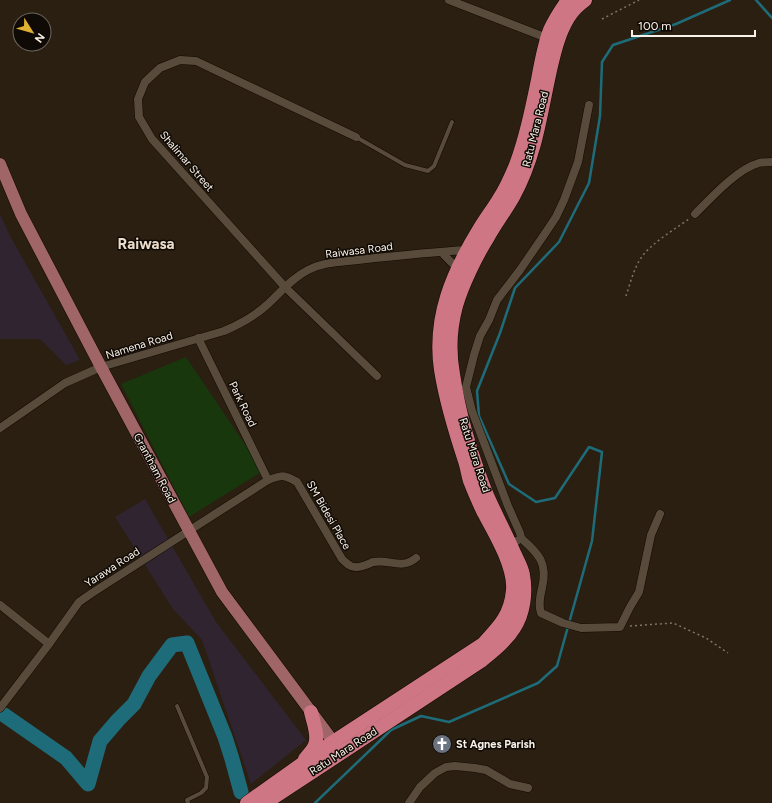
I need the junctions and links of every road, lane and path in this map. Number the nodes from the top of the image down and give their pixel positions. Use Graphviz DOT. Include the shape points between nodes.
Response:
graph roads {
  1 [pos="449,0"];
  2 [pos="568,0"];
  3 [pos="585,0"];
  4 [pos="639,0"];
  5 [pos="602,19"];
  6 [pos="547,38"];
  7 [pos="589,105"];
  8 [pos="452,122"];
  9 [pos="356,138"];
  10 [pos="772,162"];
  11 [pos="0,164"];
  12 [pos="695,214"];
  13 [pos="467,250"];
  14 [pos="443,252"];
  15 [pos="458,268"];
  16 [pos="285,287"];
  17 [pos="626,296"];
  18 [pos="198,338"];
  19 [pos="101,367"];
  20 [pos="377,376"];
  21 [pos="0,428"];
  22 [pos="268,480"];
  23 [pos="660,514"];
  24 [pos="189,531"];
  25 [pos="516,541"];
  26 [pos="416,558"];
  27 [pos="0,605"];
  28 [pos="620,627"];
  29 [pos="49,644"];
  30 [pos="728,653"];
  31 [pos="177,706"];
  32 [pos="0,708"];
  33 [pos="311,712"];
  34 [pos="338,747"];
  35 [pos="302,764"];
  36 [pos="528,788"];
  37 [pos="188,803"];
  38 [pos="246,803"];
  39 [pos="265,803"];
  40 [pos="409,803"];
  1 -- 6 [label="street"];
  2 -- 6 [label="highway, Ratu Mara Road"];
  3 -- 25 [label="highway, Ratu Mara Road" via="568,17 559,35 526,169 470,272 456,305 452,323 452,374 468,442 487,495"];
  4 -- 5 [label="path"];
  6 -- 13 [label="highway, Ratu Mara Road" via="516,166 500,198"];
  7 -- 25 [label="street" via="578,162 564,200 546,232 497,300 480,336 466,387 474,417 520,533"];
  8 -- 9 [label="lane" via="434,166 428,171 405,165"];
  9 -- 16 [label="street, Shalimar Street" via="196,61 180,60 160,68 145,82 138,99 139,117 152,139"];
  10 -- 12 [label="street" via="759,163 736,175"];
  11 -- 19 [label="main road, Grantham Road" via="21,214"];
  12 -- 17 [label="path" via="640,258"];
  13 -- 14 [label="street, Raiwasa Road"];
  13 -- 15 [label="highway, Ratu Mara Road"];
  14 -- 15 [label="street"];
  14 -- 16 [label="street, Raiwasa Road" via="323,265 307,271"];
  15 -- 34 [label="highway, Ratu Mara Road" via="446,299 441,324 441,368 450,413 470,480 512,575 513,588 509,612 483,644"];
  16 -- 18 [label="street, Namena Road" via="261,310 242,323"];
  16 -- 20 [label="street, Shalimar Street"];
  18 -- 19 [label="street, Namena Road"];
  18 -- 22 [label="street, Park Road"];
  19 -- 21 [label="street, Namena Road" via="65,383"];
  19 -- 24 [label="main road, Grantham Road"];
  22 -- 24 [label="street, Yarawa Road"];
  22 -- 26 [label="street, SM Bidesi Place" via="280,475 297,482 342,559 350,566 357,568 382,561 403,564"];
  23 -- 28 [label="street" via="651,536 639,592"];
  24 -- 29 [label="street, Yarawa Road" via="79,602"];
  24 -- 33 [label="main road, Grantham Road" via="222,592"];
  25 -- 28 [label="street" via="533,548 543,562 541,613 581,628"];
  25 -- 34 [label="highway, Ratu Mara Road" via="525,588 522,611 514,628 497,648 481,661"];
  27 -- 29 [label="street"];
  28 -- 30 [label="path" via="673,623 706,638"];
  29 -- 32 [label="street, Yarawa Road"];
  31 -- 37 [label="lane" via="207,777 206,788 187,800"];
  33 -- 34 [label="main road, Grantham Road"];
  33 -- 35 [label="highway" via="316,740"];
  34 -- 35 [label="highway, Ratu Mara Road"];
  34 -- 39 [label="highway, Ratu Mara Road"];
  35 -- 38 [label="highway, Ratu Mara Road"];
  36 -- 40 [label="street" via="510,784 486,770 456,766 435,773 420,787"];
}
